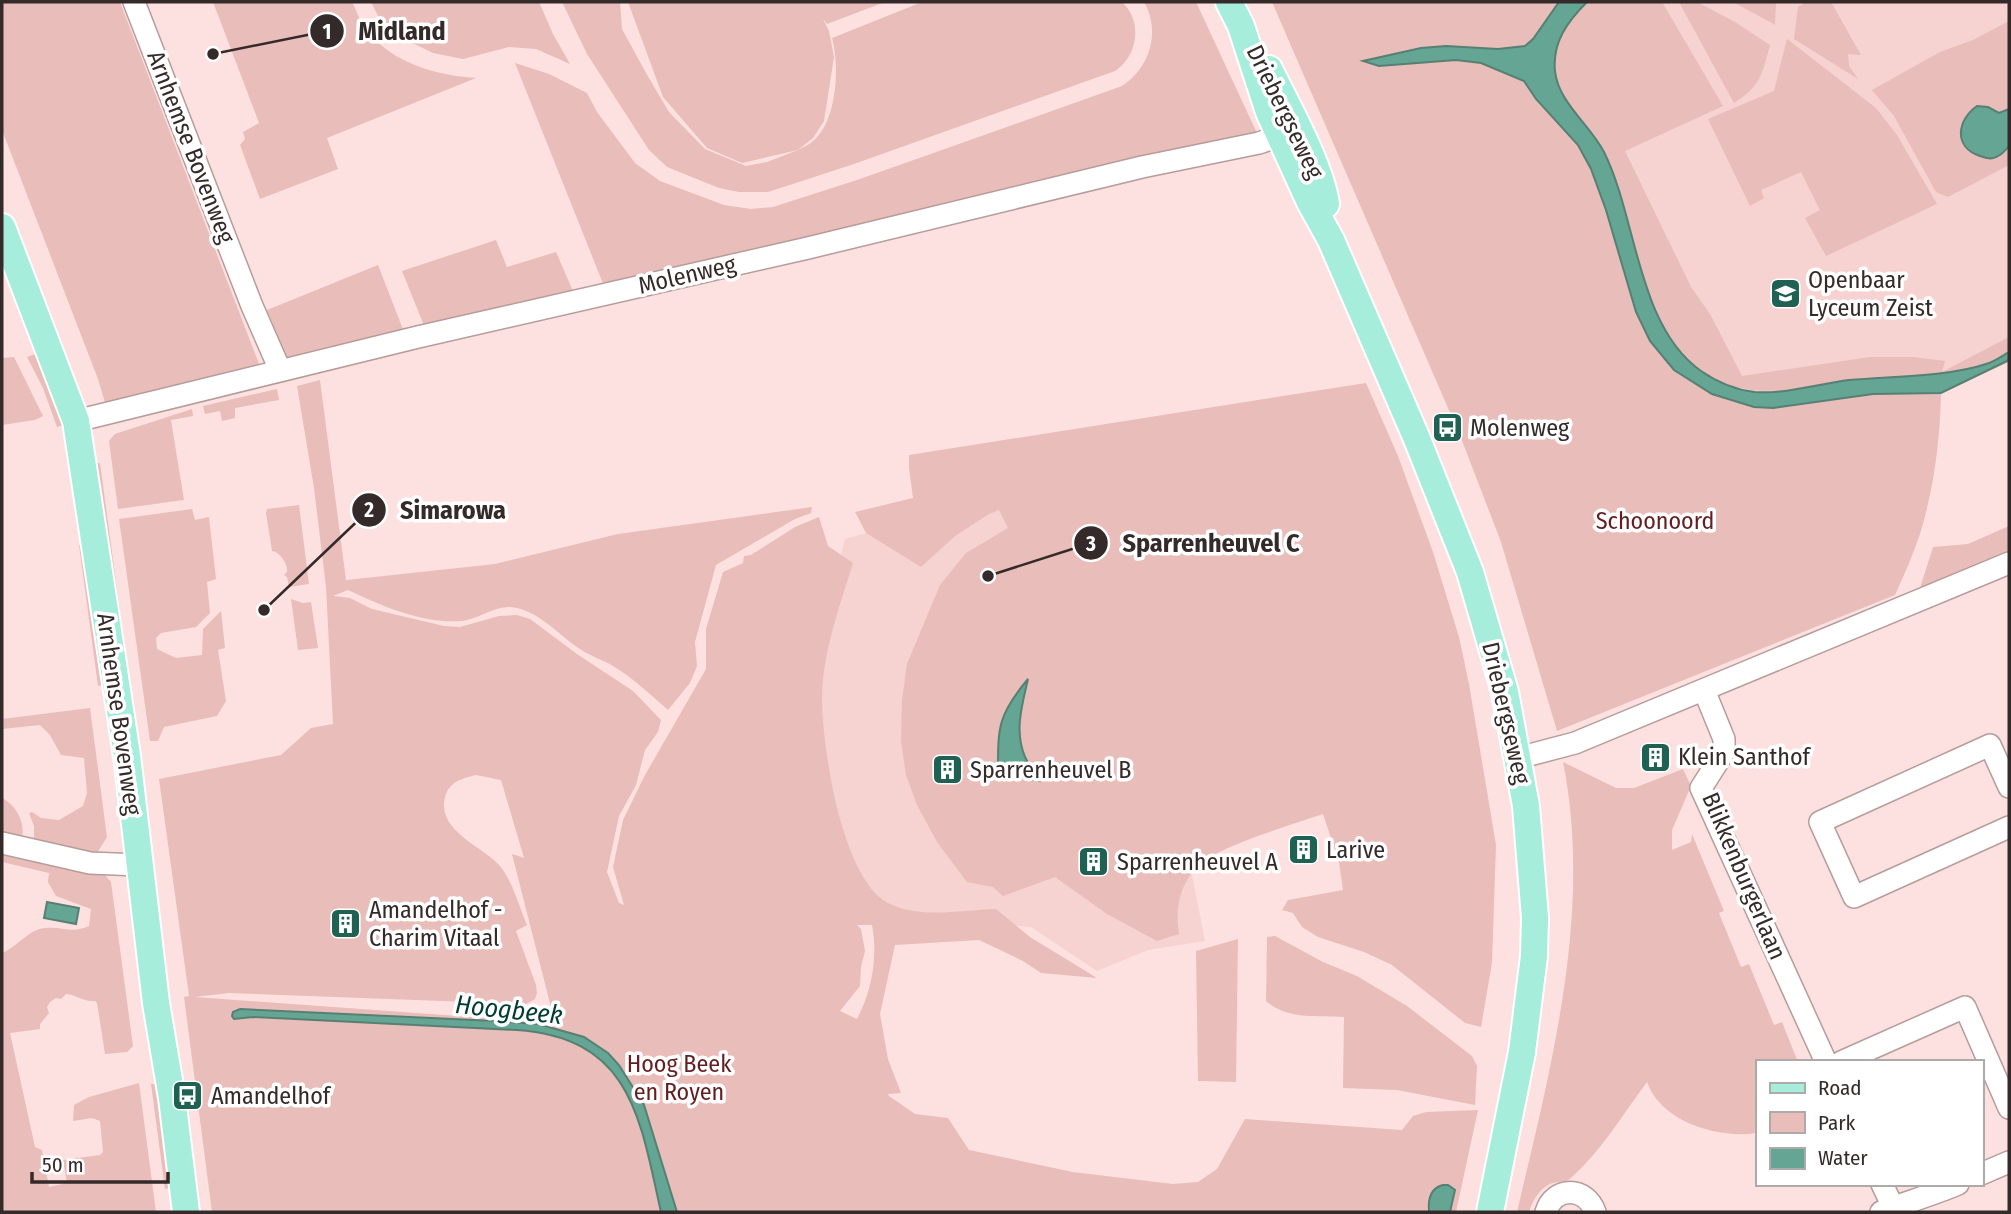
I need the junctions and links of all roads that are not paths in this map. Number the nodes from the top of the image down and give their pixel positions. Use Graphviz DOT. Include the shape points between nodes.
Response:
graph roads {
  1 [pos="134,2"];
  2 [pos="1229,2"];
  3 [pos="1289,132"];
  4 [pos="2,227"];
  5 [pos="280,370"];
  6 [pos="76,421"];
  7 [pos="2009,563"];
  8 [pos="1704,690"];
  9 [pos="1518,758"];
  10 [pos="2008,784"];
  11 [pos="2009,827"];
  12 [pos="2,843"];
  13 [pos="139,865"];
  14 [pos="1825,1060"];
  15 [pos="1846,1060"];
  16 [pos="2009,1108"];
  17 [pos="2009,1162"];
  18 [pos="1983,1173"];
  19 [pos="1882,1186"];
  20 [pos="1954,1186"];
  21 [pos="1887,1210"];
  22 [pos="186,1212"];
  23 [pos="1490,1212"];
  24 [pos="1546,1212"];
  25 [pos="1595,1212"];
  1 -- 5 [label="street, Arnhemse Bovenweg"];
  2 -- 3 [label="main road, Driebergseweg" via="1267,65"];
  3 -- 5 [label="street, Molenweg" via="1259,143"];
  3 -- 9 [label="main road, Driebergseweg" via="1324,191 1331,240 1470,572 1505,692"];
  4 -- 6 [label="main road, Arnhemse Bovenweg"];
  5 -- 6 [label="street, Molenweg"];
  6 -- 13 [label="main road, Arnhemse Bovenweg"];
  7 -- 8 [label="street"];
  8 -- 9 [label="street" via="1575,743"];
  8 -- 14 [label="street, Blikkenburgerlaan" via="1721,731 1724,752 1701,788"];
  9 -- 23 [label="main road, Driebergseweg" via="1527,818 1534,956 1522,1052"];
  10 -- 11 [label="street" via="1990,745 1820,822 1854,897"];
  12 -- 13 [label="street" via="90,863"];
  13 -- 22 [label="main road, Arnhemse Bovenweg"];
  15 -- 16 [label="street" via="1965,1007"];
  17 -- 18 [label="street"];
  19 -- 21 [label="street"];
  20 -- 21 [label="street"];
  24 -- 25 [label="street" via="1554,1198 1569,1191 1585,1196"];
}
